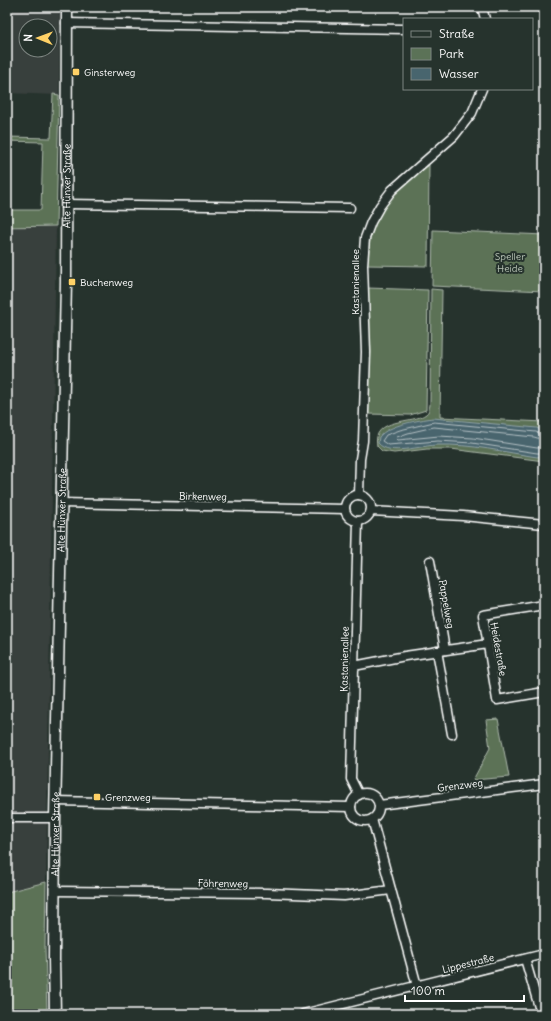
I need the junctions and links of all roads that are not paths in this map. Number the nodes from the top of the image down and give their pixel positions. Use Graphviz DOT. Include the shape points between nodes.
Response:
graph roads {
  1 [pos="67,7"];
  2 [pos="482,7"];
  3 [pos="485,18"];
  4 [pos="66,23"];
  5 [pos="403,29"];
  6 [pos="482,90"];
  7 [pos="66,204"];
  8 [pos="350,208"];
  9 [pos="359,495"];
  10 [pos="61,503"];
  11 [pos="345,509"];
  12 [pos="372,510"];
  13 [pos="358,522"];
  14 [pos="544,524"];
  15 [pos="430,560"];
  16 [pos="544,605"];
  17 [pos="488,644"];
  18 [pos="441,651"];
  19 [pos="354,666"];
  20 [pos="544,692"];
  21 [pos="452,734"];
  22 [pos="544,784"];
  23 [pos="359,794"];
  24 [pos="56,801"];
  25 [pos="379,805"];
  26 [pos="352,807"];
  27 [pos="7,818"];
  28 [pos="55,818"];
  29 [pos="372,819"];
  30 [pos="391,890"];
  31 [pos="55,891"];
  32 [pos="544,954"];
  33 [pos="525,959"];
  34 [pos="417,986"];
  35 [pos="323,1012"];
  36 [pos="55,1014"];
  37 [pos="304,1014"];
  38 [pos="541,1014"];
  1 -- 4 [label="street, Alte Hünxer Straße"];
  2 -- 3 [label="street"];
  4 -- 5 [label="street"];
  4 -- 7 [label="street, Alte Hünxer Straße"];
  6 -- 9 [label="street, Kastanienallee" via="472,113 454,136 392,190 371,222 365,238 363,265 366,352"];
  7 -- 8 [label="street"];
  7 -- 10 [label="street, Alte Hünxer Straße"];
  9 -- 11 [label="street" via="347,501"];
  9 -- 12 [label="street" via="369,500"];
  10 -- 11 [label="street, Birkenweg"];
  10 -- 24 [label="street, Alte Hünxer Straße"];
  11 -- 13 [label="street" via="350,519"];
  12 -- 13 [label="street" via="365,520"];
  12 -- 14 [label="street"];
  13 -- 19 [label="street, Kastanienallee"];
  15 -- 18 [label="street, Pappelweg"];
  16 -- 17 [label="street, Heidestraße" via="483,615"];
  17 -- 18 [label="street"];
  17 -- 20 [label="street, Heidestraße" via="497,700"];
  18 -- 19 [label="street"];
  18 -- 21 [label="street, Pappelweg"];
  19 -- 23 [label="street, Kastanienallee" via="351,779"];
  22 -- 25 [label="street, Grenzweg"];
  23 -- 25 [label="street" via="371,794"];
  23 -- 26 [label="street"];
  24 -- 26 [label="street"];
  24 -- 28 [label="street, Alte Hünxer Straße"];
  25 -- 29 [label="street" via="378,813"];
  26 -- 29 [label="street" via="358,819"];
  27 -- 28 [label="street"];
  28 -- 31 [label="street, Alte Hünxer Straße"];
  29 -- 30 [label="street"];
  30 -- 31 [label="street, Föhrenweg" via="344,896"];
  30 -- 34 [label="street"];
  31 -- 36 [label="street, Alte Hünxer Straße"];
  32 -- 33 [label="street, Lippestraße"];
  33 -- 34 [label="street, Lippestraße"];
  33 -- 38 [label="street"];
  34 -- 35 [label="street, Lippestraße"];
  35 -- 37 [label="street, Lippestraße"];
}
